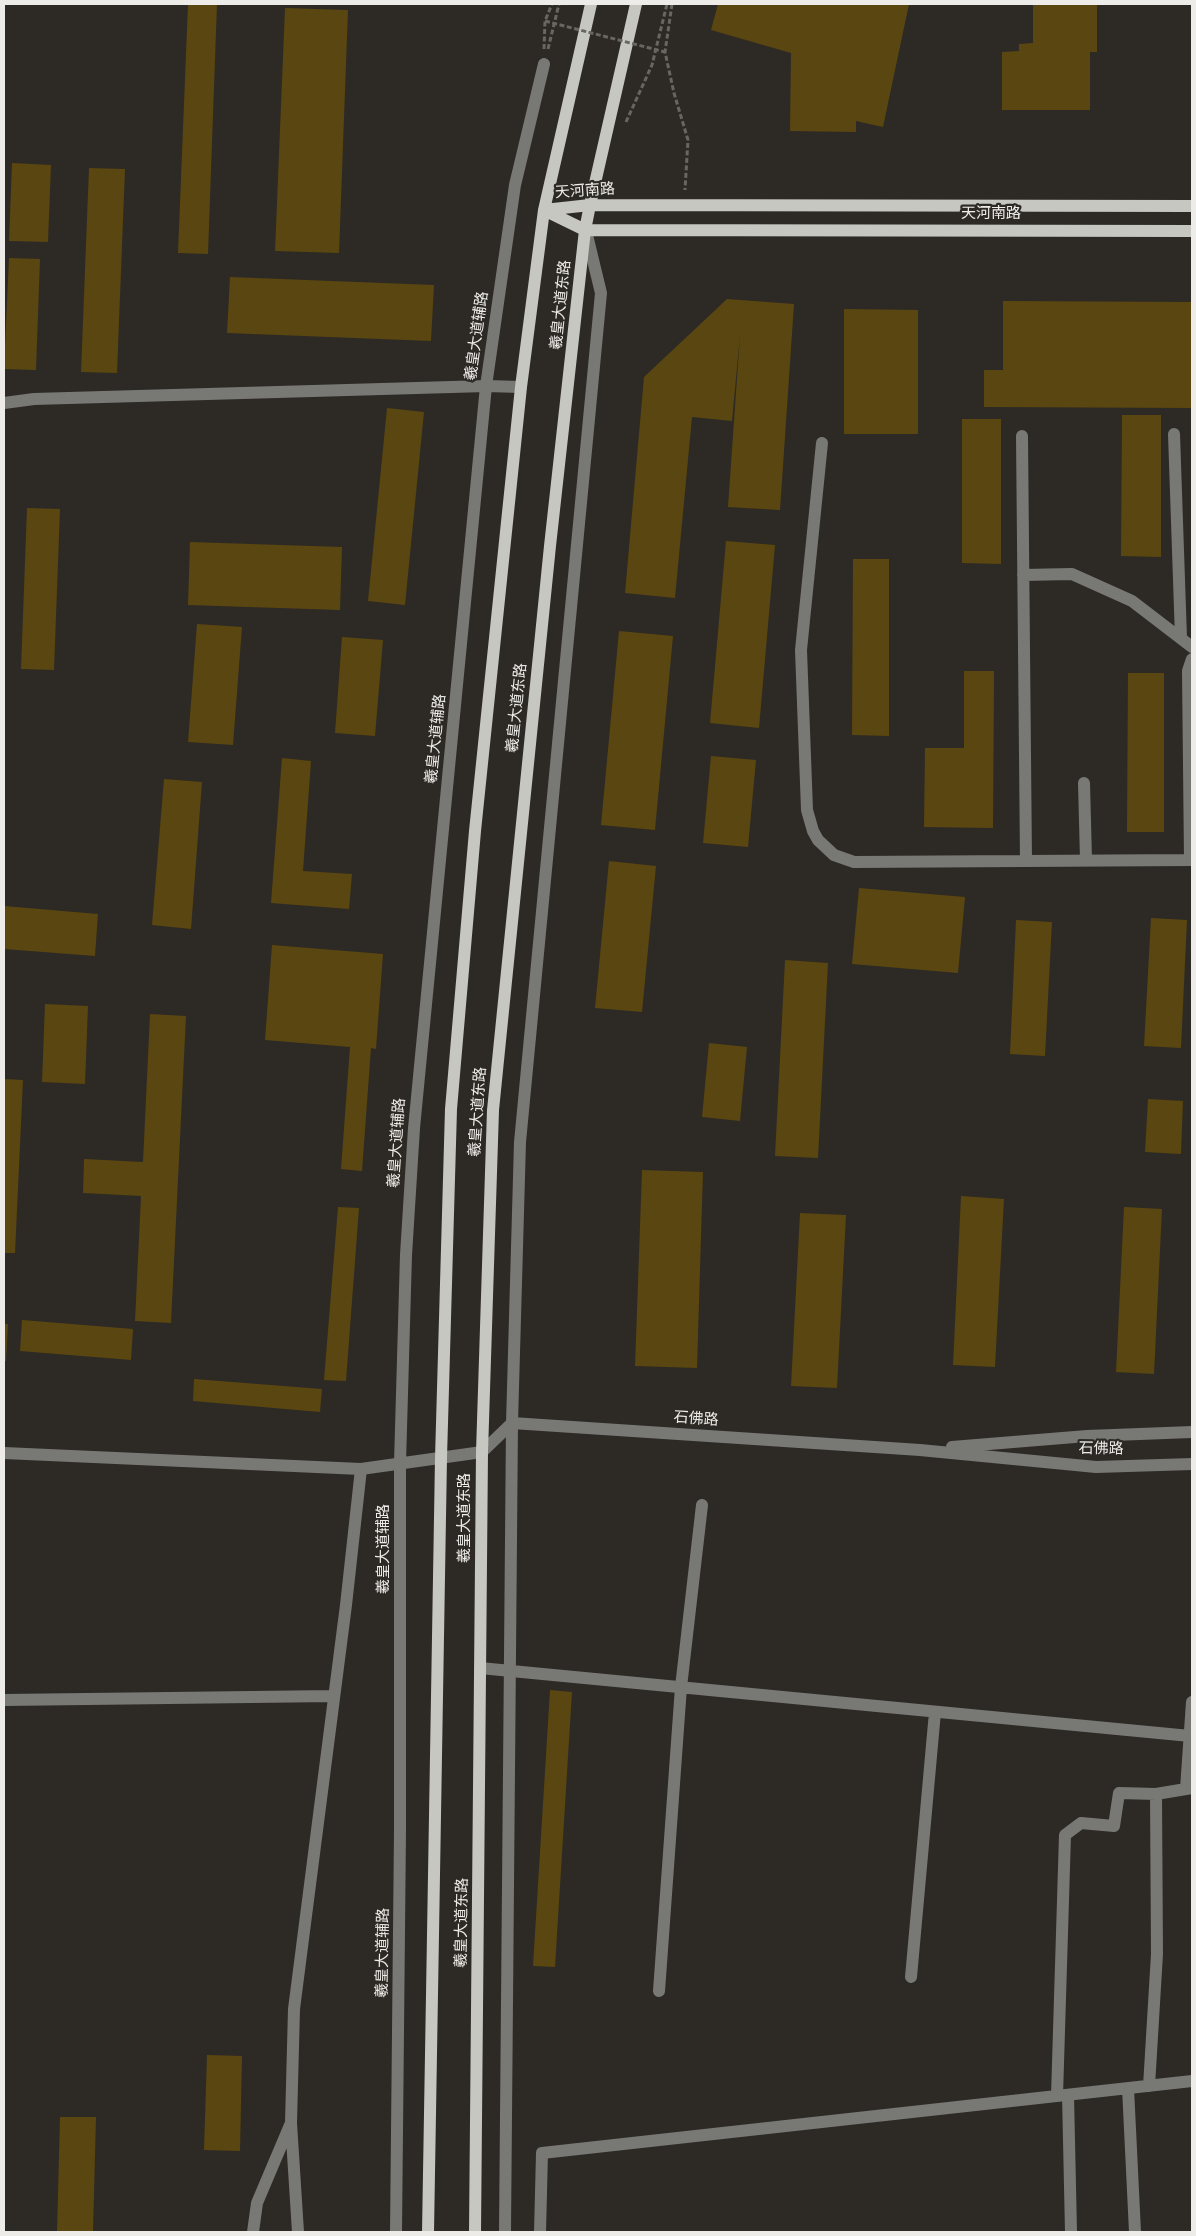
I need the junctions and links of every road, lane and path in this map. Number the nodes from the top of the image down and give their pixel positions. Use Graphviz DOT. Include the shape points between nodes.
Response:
graph roads {
  1 [pos="552,4"];
  2 [pos="559,4"];
  3 [pos="591,4"];
  4 [pos="636,4"];
  5 [pos="667,4"];
  6 [pos="672,4"];
  7 [pos="545,21"];
  8 [pos="666,52"];
  9 [pos="544,64"];
  10 [pos="624,126"];
  11 [pos="590,205"];
  12 [pos="685,205"];
  13 [pos="1192,206"];
  14 [pos="544,210"];
  15 [pos="586,230"];
  16 [pos="1192,231"];
  17 [pos="486,386"];
  18 [pos="521,388"];
  19 [pos="4,403"];
  20 [pos="1174,434"];
  21 [pos="1022,436"];
  22 [pos="822,443"];
  23 [pos="1023,576"];
  24 [pos="1181,638"];
  25 [pos="1192,647"];
  26 [pos="1192,659"];
  27 [pos="1084,783"];
  28 [pos="1086,860"];
  29 [pos="1191,860"];
  30 [pos="1026,861"];
  31 [pos="512,1423"];
  32 [pos="1192,1432"];
  33 [pos="920,1450"];
  34 [pos="482,1452"];
  35 [pos="4,1453"];
  36 [pos="441,1458"];
  37 [pos="400,1463"];
  38 [pos="1192,1464"];
  39 [pos="361,1469"];
  40 [pos="702,1506"];
  41 [pos="480,1668"];
  42 [pos="510,1670"];
  43 [pos="681,1687"];
  44 [pos="334,1696"];
  45 [pos="4,1700"];
  46 [pos="1192,1702"];
  47 [pos="935,1712"];
  48 [pos="1190,1736"];
  49 [pos="1189,1788"];
  50 [pos="1156,1794"];
  51 [pos="911,1977"];
  52 [pos="659,1991"];
  53 [pos="1192,2081"];
  54 [pos="1149,2086"];
  55 [pos="1128,2088"];
  56 [pos="1063,2096"];
  57 [pos="291,2123"];
  58 [pos="253,2232"];
  59 [pos="298,2232"];
  60 [pos="396,2232"];
  61 [pos="428,2232"];
  62 [pos="475,2232"];
  63 [pos="506,2232"];
  64 [pos="540,2232"];
  65 [pos="1071,2232"];
  66 [pos="1135,2232"];
  1 -- 7 [label="path"];
  2 -- 9 [label="path"];
  3 -- 14 [label="main road, 羲皇大道东路"];
  4 -- 11 [label="main road, 羲皇大道东路"];
  5 -- 10 [label="path" via="652,65"];
  6 -- 8 [label="path"];
  7 -- 8 [label="path, bridge"];
  7 -- 9 [label="path"];
  8 -- 12 [label="path" via="688,140"];
  9 -- 17 [label="street, 羲皇大道辅路" via="515,185"];
  11 -- 12 [label="main road, 天河南路"];
  11 -- 14 [label="main road, 天河南路"];
  11 -- 15 [label="main road, 羲皇大道东路"];
  12 -- 13 [label="main road, 天河南路"];
  14 -- 15 [label="main road, 天河南路"];
  14 -- 18 [label="main road, 羲皇大道东路"];
  15 -- 16 [label="main road, 天河南路"];
  15 -- 31 [label="street" via="601,292 520,1142"];
  15 -- 34 [label="main road, 羲皇大道东路" via="550,546 493,1110"];
  17 -- 18 [label="street"];
  17 -- 19 [label="street" via="34,399"];
  17 -- 37 [label="street, 羲皇大道辅路" via="414,1128 406,1255"];
  18 -- 36 [label="main road, 羲皇大道东路" via="475,831 451,1109"];
  20 -- 24 [label="street"];
  21 -- 23 [label="street"];
  22 -- 30 [label="street" via="801,650 807,810 813,831 834,855 854,862"];
  23 -- 24 [label="street" via="1072,574 1132,601"];
  23 -- 30 [label="street"];
  24 -- 25 [label="street"];
  26 -- 29 [label="street" via="1188,671"];
  27 -- 28 [label="street"];
  28 -- 29 [label="street"];
  28 -- 30 [label="street"];
  31 -- 33 [label="street, 石佛路"];
  31 -- 34 [label="street"];
  31 -- 42 [label="street"];
  32 -- 33 [label="street, 石佛路" via="1087,1436"];
  33 -- 38 [label="street, 石佛路" via="1096,1467"];
  34 -- 36 [label="street"];
  34 -- 41 [label="main road, 羲皇大道东路"];
  35 -- 39 [label="street"];
  36 -- 37 [label="street"];
  36 -- 61 [label="main road, 羲皇大道东路"];
  37 -- 39 [label="street"];
  37 -- 60 [label="street, 羲皇大道辅路"];
  39 -- 44 [label="street"];
  40 -- 43 [label="street"];
  41 -- 42 [label="street"];
  41 -- 62 [label="main road, 羲皇大道东路"];
  42 -- 43 [label="street"];
  42 -- 63 [label="street"];
  43 -- 47 [label="street"];
  43 -- 52 [label="street"];
  44 -- 45 [label="street"];
  44 -- 57 [label="street" via="294,2009"];
  46 -- 48 [label="street"];
  47 -- 48 [label="street"];
  47 -- 51 [label="street"];
  48 -- 49 [label="street"];
  49 -- 50 [label="street"];
  50 -- 54 [label="street" via="1157,1954"];
  50 -- 56 [label="street" via="1118,1793 1114,1826 1081,1822 1065,1835"];
  53 -- 54 [label="street"];
  54 -- 55 [label="street"];
  55 -- 56 [label="street"];
  55 -- 66 [label="street"];
  56 -- 64 [label="street" via="542,2153"];
  56 -- 65 [label="street"];
  57 -- 58 [label="street" via="257,2203"];
  57 -- 59 [label="street"];
}
